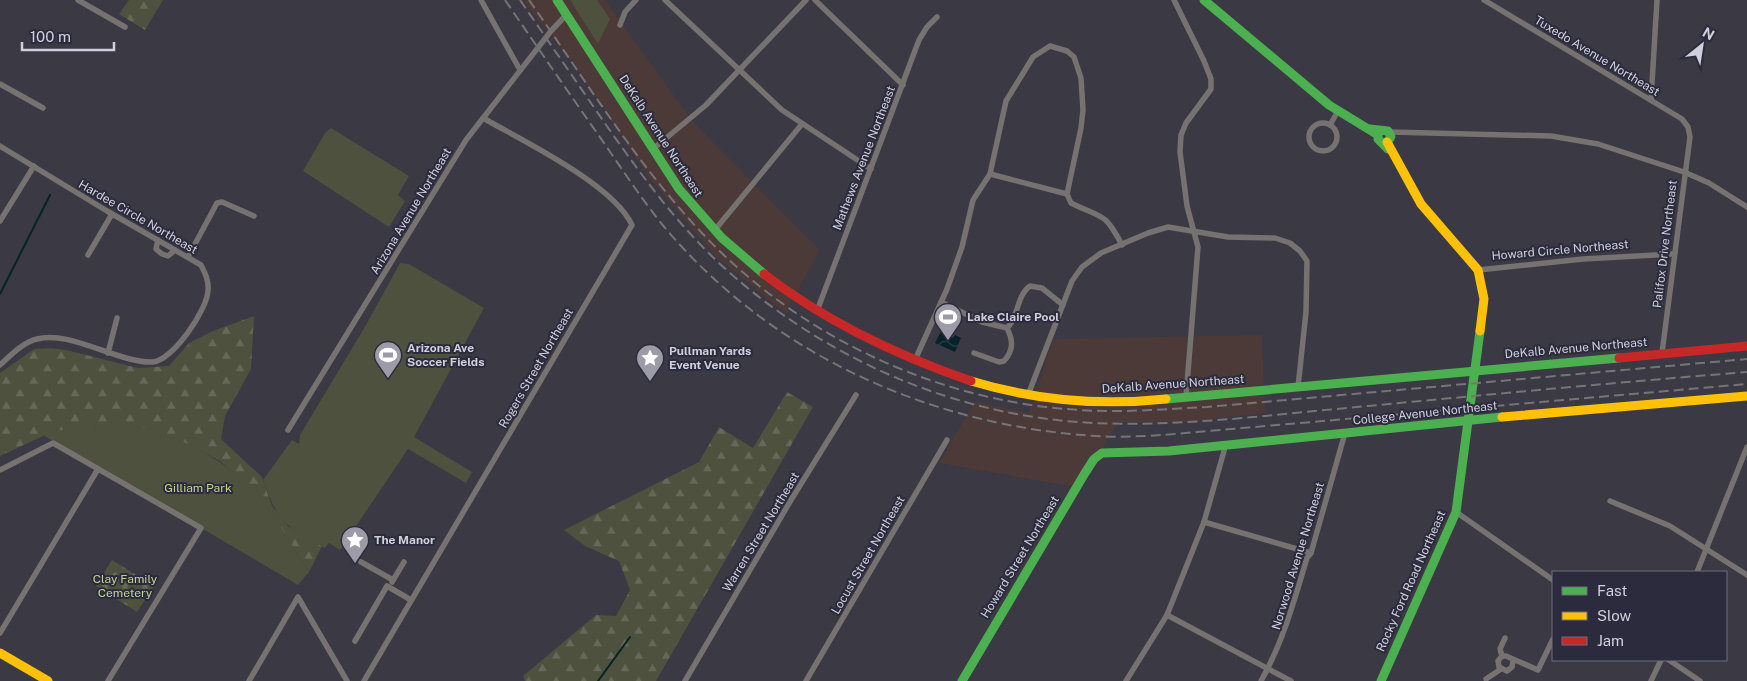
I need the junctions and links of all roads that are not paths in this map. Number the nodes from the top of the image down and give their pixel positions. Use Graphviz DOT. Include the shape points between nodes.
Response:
graph roads {
  1 [pos="78,0"];
  2 [pos="481,0"];
  3 [pos="557,0"];
  4 [pos="636,0"];
  5 [pos="665,0"];
  6 [pos="806,0"];
  7 [pos="815,0"];
  8 [pos="1174,0"];
  9 [pos="1204,0"];
  10 [pos="1484,0"];
  11 [pos="1657,0"];
  12 [pos="567,14"];
  13 [pos="937,17"];
  14 [pos="620,25"];
  15 [pos="125,27"];
  16 [pos="520,70"];
  17 [pos="741,71"];
  18 [pos="0,84"];
  19 [pos="903,84"];
  20 [pos="1651,100"];
  21 [pos="43,108"];
  22 [pos="1338,111"];
  23 [pos="483,118"];
  24 [pos="802,124"];
  25 [pos="1330,125"];
  26 [pos="1390,132"];
  27 [pos="1690,137"];
  28 [pos="1383,140"];
  29 [pos="0,146"];
  30 [pos="653,149"];
  31 [pos="34,166"];
  32 [pos="871,169"];
  33 [pos="1684,172"];
  34 [pos="990,174"];
  35 [pos="1066,194"];
  36 [pos="1747,206"];
  37 [pos="112,214"];
  38 [pos="254,216"];
  39 [pos="0,221"];
  40 [pos="714,231"];
  41 [pos="1195,233"];
  42 [pos="158,240"];
  43 [pos="1122,245"];
  44 [pos="175,250"];
  45 [pos="1673,254"];
  46 [pos="88,255"];
  47 [pos="188,257"];
  48 [pos="1478,270"];
  49 [pos="941,302"];
  50 [pos="1063,305"];
  51 [pos="817,311"];
  52 [pos="117,318"];
  53 [pos="1007,328"];
  54 [pos="1747,346"];
  55 [pos="108,353"];
  56 [pos="974,353"];
  57 [pos="1662,353"];
  58 [pos="915,360"];
  59 [pos="0,366"];
  60 [pos="1476,370"];
  61 [pos="1298,387"];
  62 [pos="856,395"];
  63 [pos="1028,395"];
  64 [pos="1747,396"];
  65 [pos="1186,397"];
  66 [pos="1469,420"];
  67 [pos="288,430"];
  68 [pos="1345,433"];
  69 [pos="947,440"];
  70 [pos="1226,444"];
  71 [pos="1747,447"];
  72 [pos="1106,452"];
  73 [pos="98,469"];
  74 [pos="0,470"];
  75 [pos="1610,501"];
  76 [pos="1456,512"];
  77 [pos="1204,522"];
  78 [pos="1707,548"];
  79 [pos="1311,552"];
  80 [pos="361,562"];
  81 [pos="404,562"];
  82 [pos="1697,571"];
  83 [pos="1747,574"];
  84 [pos="1552,579"];
  85 [pos="393,580"];
  86 [pos="388,587"];
  87 [pos="411,600"];
  88 [pos="1167,616"];
  89 [pos="0,633"];
  90 [pos="1504,638"];
  91 [pos="355,641"];
  92 [pos="1552,641"];
  93 [pos="0,653"];
  94 [pos="1502,656"];
  95 [pos="1513,661"];
  96 [pos="1661,661"];
  97 [pos="1670,661"];
  98 [pos="1501,668"];
  99 [pos="1267,670"];
  100 [pos="1486,679"];
  101 [pos="48,681"];
  102 [pos="108,681"];
  103 [pos="249,681"];
  104 [pos="347,681"];
  105 [pos="364,681"];
  106 [pos="685,681"];
  107 [pos="806,681"];
  108 [pos="962,681"];
  109 [pos="1126,681"];
  110 [pos="1261,681"];
  111 [pos="1290,681"];
  112 [pos="1381,681"];
  113 [pos="1651,681"];
  114 [pos="1700,681"];
  1 -- 15 [label="street"];
  2 -- 16 [label="street"];
  3 -- 12 [label="street, DeKalb Avenue Northeast"];
  4 -- 14 [label="street" via="625,12"];
  5 -- 17 [label="street"];
  6 -- 17 [label="street" via="743,64"];
  7 -- 19 [label="street"];
  8 -- 41 [label="street" via="1204,61 1211,89 1181,135 1187,206"];
  9 -- 22 [label="street"];
  10 -- 20 [label="street, Tuxedo Avenue Northeast"];
  11 -- 20 [label="street"];
  12 -- 16 [label="street, Arizona Avenue Northeast"];
  12 -- 30 [label="street, DeKalb Avenue Northeast"];
  13 -- 19 [label="street, Mathews Avenue Northeast" via="919,40"];
  16 -- 23 [label="street, Arizona Avenue Northeast"];
  17 -- 24 [label="street" via="782,110"];
  17 -- 30 [label="street" via="699,112"];
  18 -- 21 [label="street"];
  19 -- 32 [label="street, Mathews Avenue Northeast"];
  20 -- 27 [label="street, Tuxedo Avenue Northeast" via="1682,119"];
  22 -- 25 [label="street"];
  22 -- 28 [label="street"];
  23 -- 67 [label="street, Arizona Avenue Northeast" via="466,140"];
  23 -- 87 [label="street, Rogers Street Northeast" via="604,192 620,207 632,226"];
  24 -- 32 [label="street"];
  24 -- 40 [label="street"];
  25 -- 25 [label="street" via="1338,134 1335,145 1327,151 1316,149 1308,135 1315,126"];
  26 -- 28 [label="street" via="1391,137"];
  26 -- 33 [label="street" via="1551,136 1598,144"];
  27 -- 33 [label="street, Palifox Drive Northeast"];
  28 -- 48 [label="street, Howard Circle Northeast" via="1421,204"];
  29 -- 31 [label="street, Hardee Circle Northeast"];
  30 -- 40 [label="street, DeKalb Avenue Northeast" via="688,201"];
  31 -- 37 [label="street, Hardee Circle Northeast"];
  31 -- 39 [label="street"];
  32 -- 51 [label="street, Mathews Avenue Northeast"];
  33 -- 36 [label="street"];
  33 -- 45 [label="street, Palifox Drive Northeast"];
  34 -- 35 [label="street"];
  34 -- 35 [label="street" via="1006,101 1038,52 1050,46 1059,48 1074,57 1079,65 1083,110 1078,149"];
  34 -- 49 [label="street" via="973,200 962,247"];
  35 -- 43 [label="street" via="1071,203 1100,214 1111,224"];
  37 -- 42 [label="street, Hardee Circle Northeast"];
  37 -- 46 [label="street"];
  38 -- 47 [label="street" via="222,202 216,203"];
  40 -- 51 [label="street, DeKalb Avenue Northeast" via="755,268"];
  41 -- 43 [label="street" via="1168,227 1148,232"];
  41 -- 61 [label="street" via="1275,238 1290,243 1307,261 1306,312"];
  41 -- 65 [label="street" via="1198,259"];
  42 -- 44 [label="street, Hardee Circle Northeast"];
  42 -- 44 [label="street" via="156,249 162,254 168,256"];
  43 -- 50 [label="street" via="1102,253 1082,267 1072,281"];
  44 -- 47 [label="street, Hardee Circle Northeast"];
  45 -- 48 [label="street, Howard Circle Northeast"];
  45 -- 57 [label="street, Palifox Drive Northeast"];
  47 -- 55 [label="street, Hardee Circle Northeast" via="201,265 208,291 206,302 184,337 164,359 152,362"];
  48 -- 60 [label="street, Rocky Ford Road Northeast" via="1484,299"];
  49 -- 53 [label="street" via="982,322"];
  49 -- 58 [label="street"];
  50 -- 53 [label="street" via="1042,288 1030,286 1022,294"];
  50 -- 63 [label="street"];
  51 -- 58 [label="street, DeKalb Avenue Northeast"];
  52 -- 55 [label="street"];
  53 -- 56 [label="street" via="1012,346 1004,361"];
  54 -- 57 [label="street, DeKalb Avenue Northeast"];
  55 -- 59 [label="street, Hardee Circle Northeast" via="56,338 37,339"];
  57 -- 60 [label="street, DeKalb Avenue Northeast"];
  58 -- 63 [label="street, DeKalb Avenue Northeast" via="960,378"];
  60 -- 61 [label="street, DeKalb Avenue Northeast"];
  60 -- 66 [label="street, Rocky Ford Road Northeast"];
  61 -- 65 [label="street, DeKalb Avenue Northeast"];
  62 -- 106 [label="street, Warren Street Northeast"];
  63 -- 65 [label="street, DeKalb Avenue Northeast" via="1110,402"];
  64 -- 66 [label="street, College Avenue Northeast"];
  66 -- 68 [label="street, College Avenue Northeast"];
  66 -- 76 [label="street, Rocky Ford Road Northeast"];
  68 -- 70 [label="street, College Avenue Northeast"];
  68 -- 79 [label="street, Norwood Avenue Northeast"];
  69 -- 107 [label="street, Locust Street Northeast"];
  70 -- 72 [label="street, College Avenue Northeast" via="1170,451"];
  70 -- 77 [label="street"];
  71 -- 78 [label="street"];
  72 -- 108 [label="street, Howard Street Northeast" via="1098,455 1084,473"];
  73 -- 74 [label="street" via="53,443"];
  73 -- 89 [label="street"];
  73 -- 102 [label="street" via="201,528"];
  75 -- 78 [label="street" via="1670,526"];
  76 -- 84 [label="street"];
  76 -- 112 [label="street, Rocky Ford Road Northeast"];
  77 -- 79 [label="street"];
  77 -- 88 [label="street"];
  78 -- 82 [label="street"];
  78 -- 83 [label="street"];
  79 -- 99 [label="street, Norwood Avenue Northeast" via="1282,639"];
  80 -- 85 [label="street"];
  81 -- 85 [label="street"];
  85 -- 86 [label="street"];
  86 -- 87 [label="street"];
  86 -- 91 [label="street"];
  87 -- 105 [label="street, Rogers Street Northeast"];
  88 -- 99 [label="street"];
  88 -- 109 [label="street"];
  90 -- 94 [label="street" via="1500,649"];
  92 -- 95 [label="street" via="1538,670"];
  93 -- 101 [label="street"];
  94 -- 95 [label="street"];
  94 -- 98 [label="street" via="1498,661"];
  95 -- 98 [label="street" via="1507,671"];
  96 -- 113 [label="street"];
  97 -- 114 [label="street"];
  98 -- 100 [label="street"];
  99 -- 110 [label="street, Norwood Avenue Northeast"];
  99 -- 111 [label="street"];
  103 -- 104 [label="street" via="298,597"];
}
